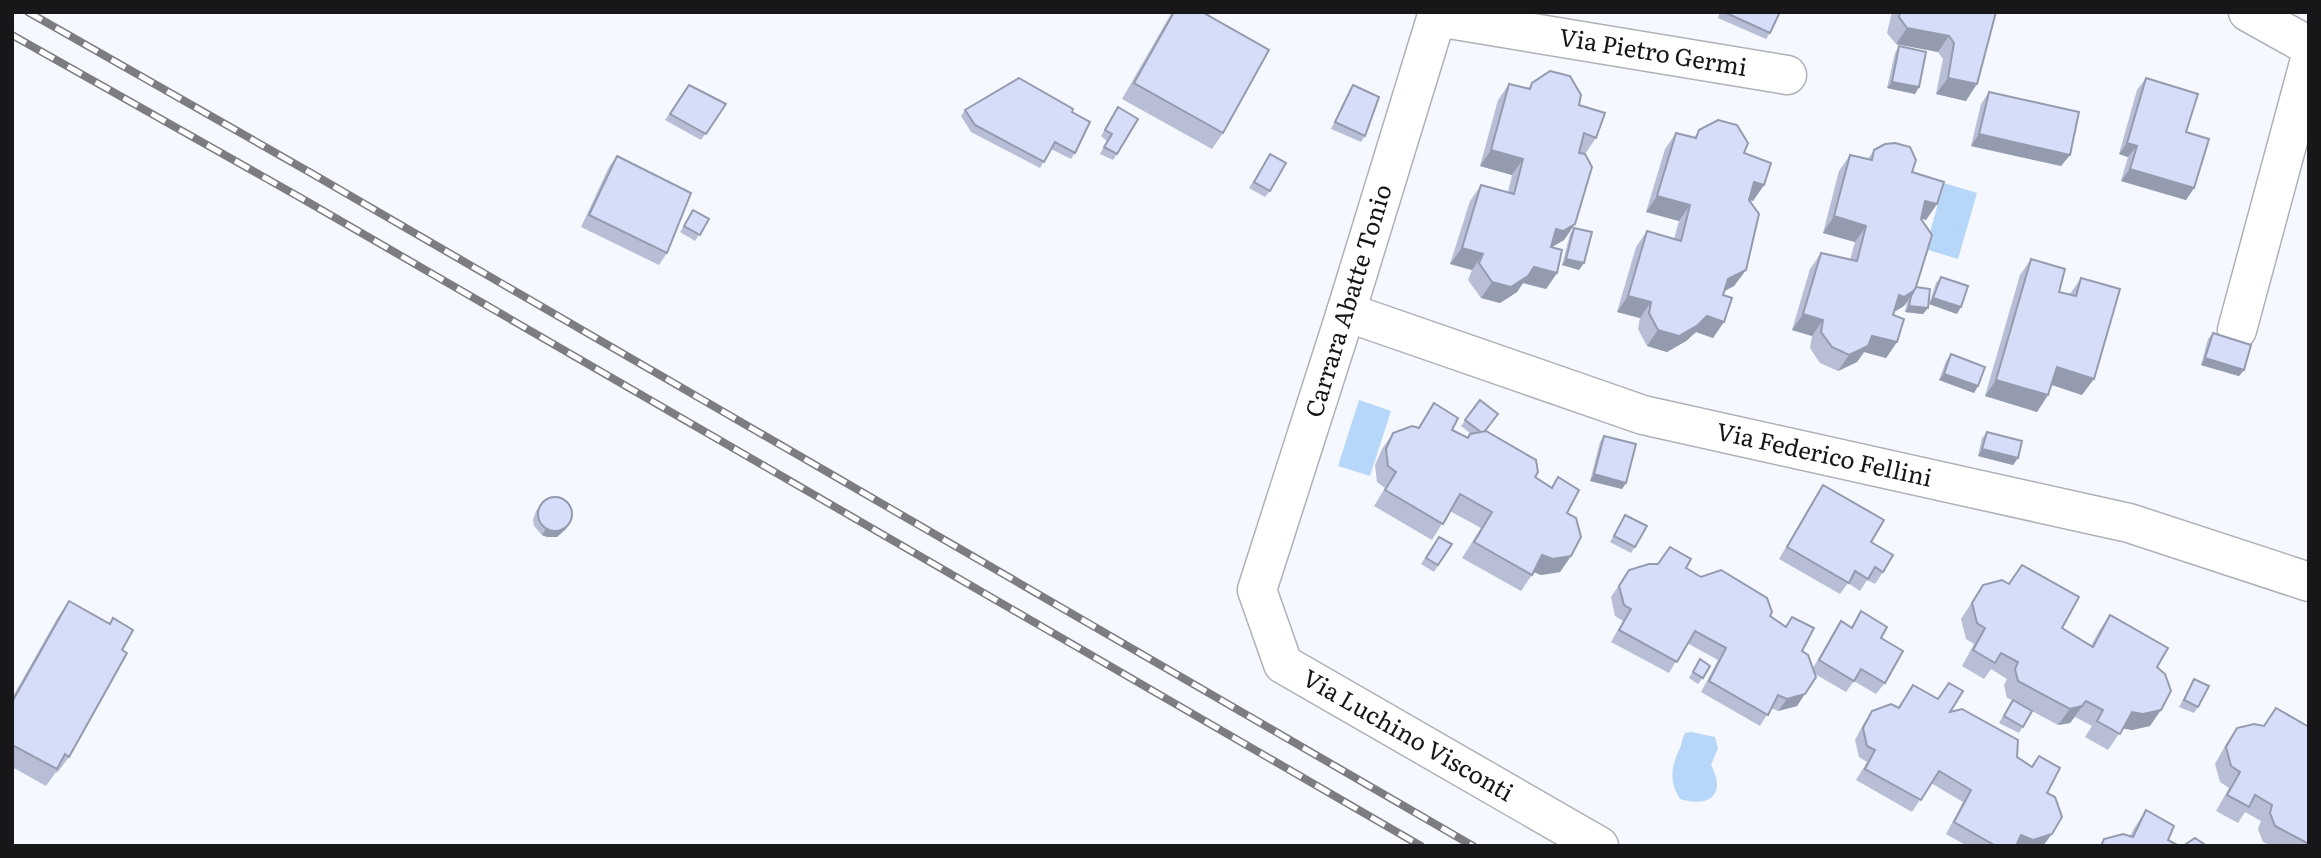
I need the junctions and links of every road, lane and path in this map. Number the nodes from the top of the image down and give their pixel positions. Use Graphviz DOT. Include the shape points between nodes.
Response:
graph roads {
  1 [pos="2248,12"];
  2 [pos="1437,15"];
  3 [pos="2309,46"];
  4 [pos="2309,63"];
  5 [pos="1787,75"];
  6 [pos="1346,312"];
  7 [pos="2237,330"];
  8 [pos="2309,582"];
  9 [pos="1257,590"];
  10 [pos="1600,846"];
  1 -- 3 [label="street"];
  2 -- 5 [label="street, Via Pietro Germi"];
  2 -- 6 [label="street, Carrara Abatte Tonio"];
  4 -- 7 [label="street"];
  6 -- 8 [label="street, Via Federico Fellini" via="1643,415 2129,523"];
  6 -- 9 [label="street, Carrara Abatte Tonio"];
  9 -- 10 [label="street, Via Luchino Visconti" via="1283,664"];
}
